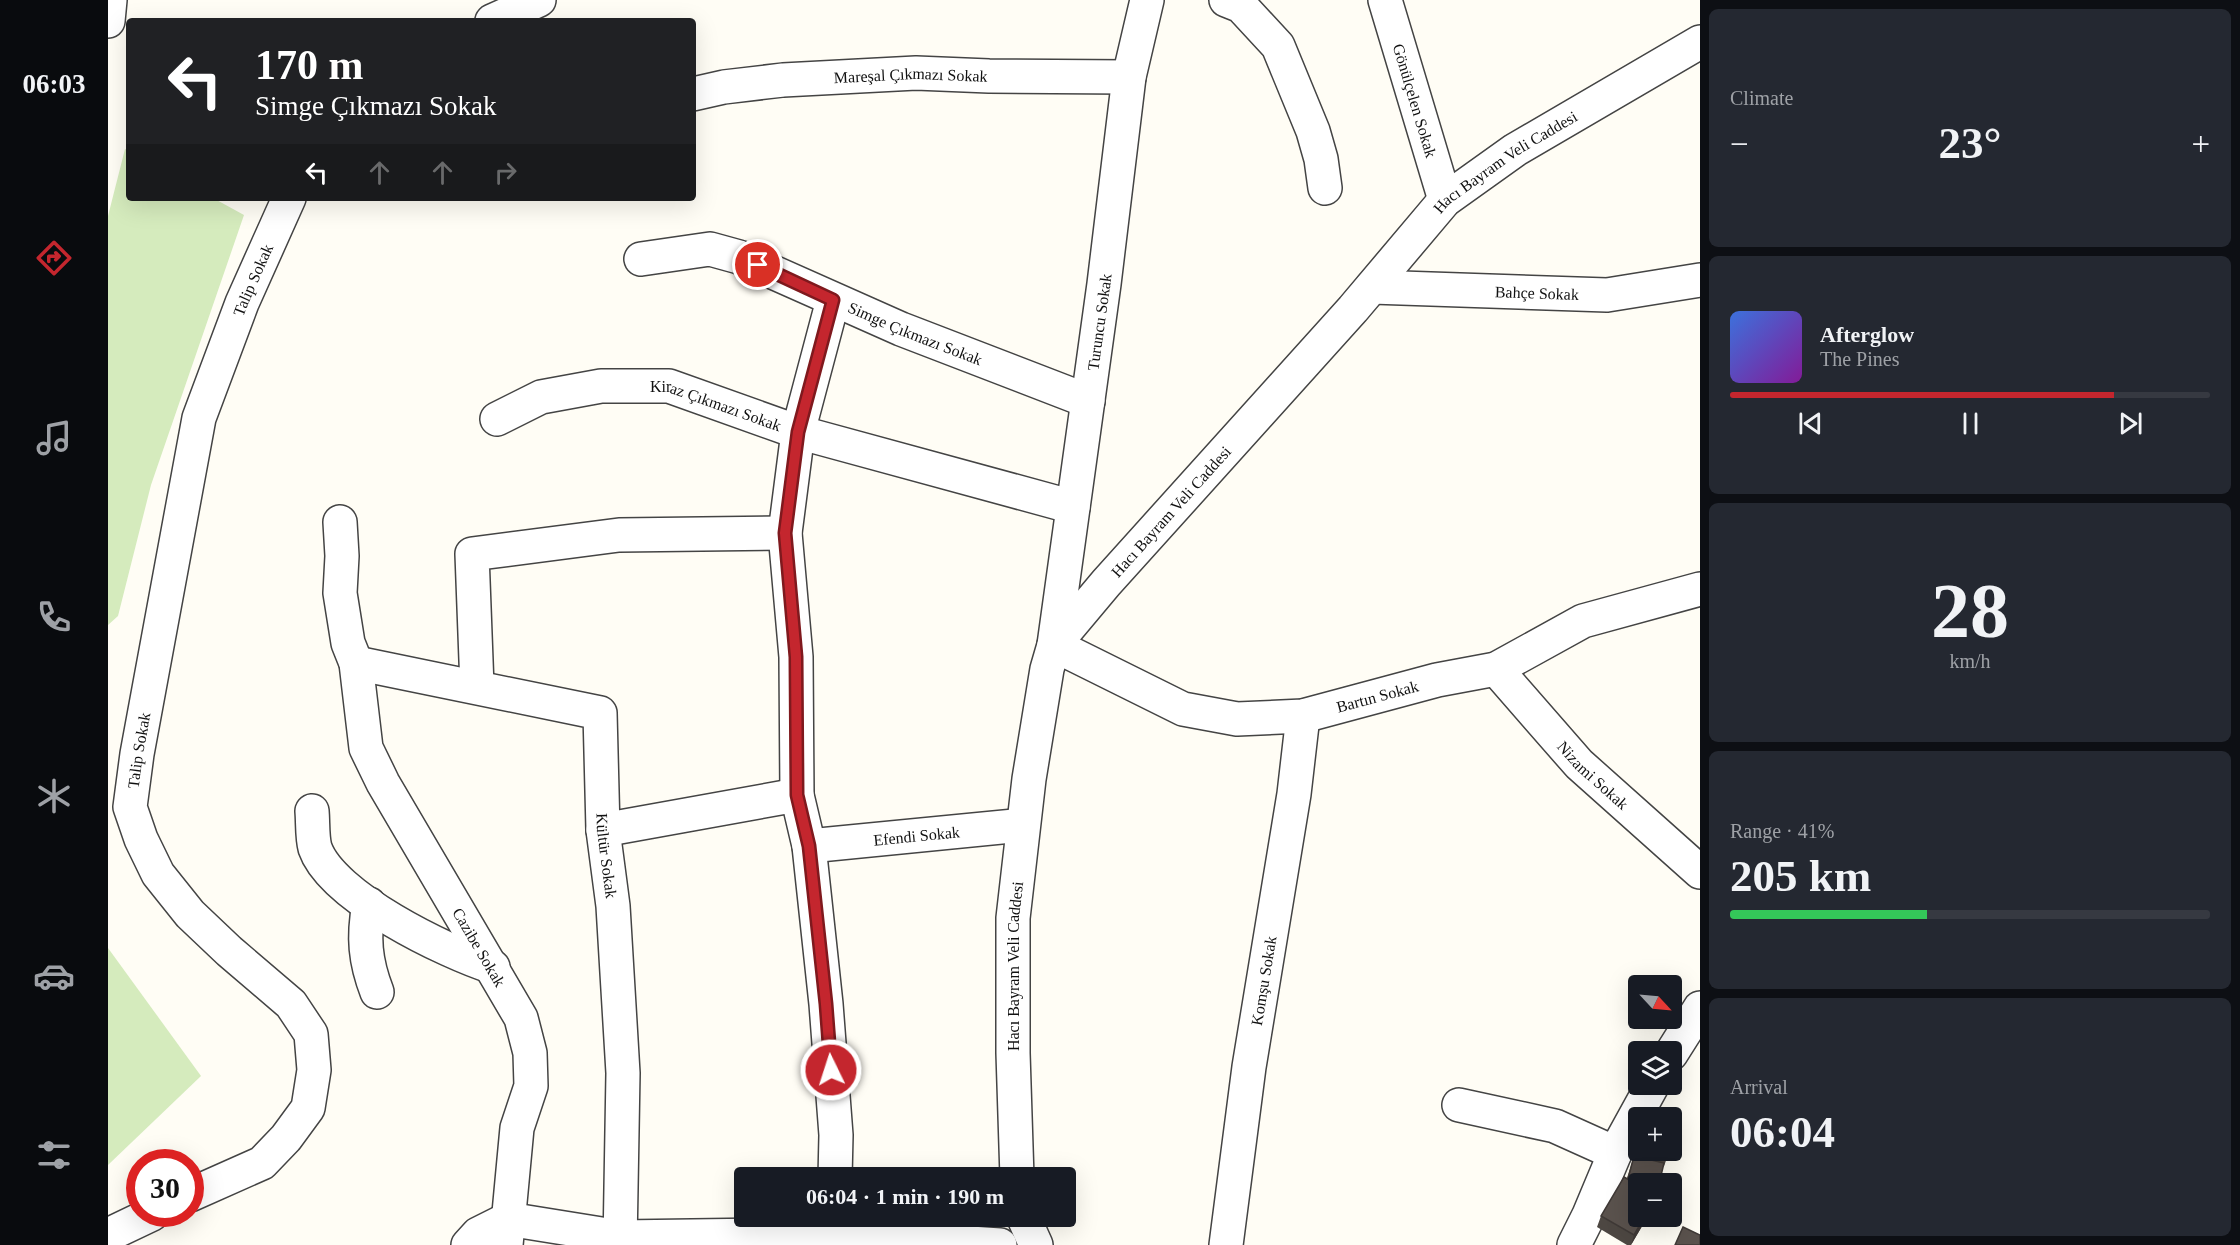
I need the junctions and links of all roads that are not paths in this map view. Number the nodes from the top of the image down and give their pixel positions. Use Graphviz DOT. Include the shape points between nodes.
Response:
graph roads {
  1 [pos="110,0"];
  2 [pos="539,0"];
  3 [pos="1147,0"];
  4 [pos="1226,0"];
  5 [pos="1385,0"];
  6 [pos="499,18"];
  7 [pos="108,21"];
  8 [pos="1700,42"];
  9 [pos="1129,77"];
  10 [pos="696,93"];
  11 [pos="1325,188"];
  12 [pos="1445,200"];
  13 [pos="288,201"];
  14 [pos="641,259"];
  15 [pos="1700,280"];
  16 [pos="1372,287"];
  17 [pos="833,300"];
  18 [pos="1088,401"];
  19 [pos="497,418"];
  20 [pos="798,432"];
  21 [pos="1073,507"];
  22 [pos="339,522"];
  23 [pos="785,533"];
  24 [pos="1700,589"];
  25 [pos="1053,645"];
  26 [pos="356,663"];
  27 [pos="1496,669"];
  28 [pos="477,687"];
  29 [pos="1303,716"];
  30 [pos="797,795"];
  31 [pos="312,811"];
  32 [pos="1023,825"];
  33 [pos="603,830"];
  34 [pos="809,846"];
  35 [pos="1700,872"];
  36 [pos="369,904"];
  37 [pos="493,967"];
  38 [pos="377,992"];
  39 [pos="1700,1008"];
  40 [pos="1679,1041"];
  41 [pos="1647,1095"];
  42 [pos="1459,1105"];
  43 [pos="1614,1153"];
  44 [pos="835,1167"];
  45 [pos="1017,1167"];
  46 [pos="204,1189"];
  47 [pos="126,1226"];
  48 [pos="1014,1227"];
  49 [pos="1028,1227"];
  50 [pos="507,1232"];
  51 [pos="832,1232"];
  52 [pos="108,1235"];
  53 [pos="620,1241"];
  54 [pos="468,1245"];
  55 [pos="1000,1245"];
  56 [pos="1012,1245"];
  57 [pos="1036,1245"];
  58 [pos="1226,1245"];
  59 [pos="1574,1245"];
  1 -- 7 [label="street"];
  2 -- 6 [label="street"];
  3 -- 9 [label="street, Turuncu Sokak"];
  4 -- 11 [label="street" via="1241,6 1278,46 1313,130"];
  5 -- 12 [label="street, Gönülçelen Sokak"];
  8 -- 12 [label="street, Hacı Bayram Veli Caddesi" via="1515,150"];
  9 -- 10 [label="street, Mareşal Çıkmazı Sokak" via="916,73 783,80"];
  9 -- 18 [label="street, Turuncu Sokak"];
  12 -- 16 [label="street, Hacı Bayram Veli Caddesi"];
  13 -- 46 [label="street, Talip Sokak" via="242,303 199,418 130,807 158,874 190,914 291,1004 311,1034 314,1070 308,1108 262,1163"];
  14 -- 17 [label="street, Simge Çıkmazı Sokak" via="710,249 739,257"];
  15 -- 16 [label="street, Bahçe Sokak" via="1606,295"];
  16 -- 25 [label="street, Hacı Bayram Veli Caddesi"];
  17 -- 18 [label="street, Simge Çıkmazı Sokak"];
  17 -- 20 [label="street"];
  18 -- 21 [label="street, Turuncu Sokak"];
  19 -- 20 [label="street, Kiraz Çıkmazı Sokak" via="541,397 602,386 669,386"];
  20 -- 21 [label="street, Kiraz Çıkmazı Sokak"];
  20 -- 23 [label="street"];
  21 -- 25 [label="street, Turuncu Sokak"];
  22 -- 26 [label="street, Cazibe Sokak" via="340,593 348,643"];
  23 -- 28 [label="street" via="619,535 472,554"];
  23 -- 30 [label="street" via="796,657"];
  24 -- 27 [label="street, Bartın Sokak" via="1583,621"];
  25 -- 29 [label="street, Bartın Sokak" via="1183,709 1237,719"];
  25 -- 32 [label="street, Hacı Bayram Veli Caddesi"];
  26 -- 28 [label="street, Kültür Sokak"];
  26 -- 37 [label="street, Cazibe Sokak" via="366,748"];
  27 -- 29 [label="street, Bartın Sokak" via="1437,680"];
  27 -- 35 [label="street, Nizami Sokak" via="1579,764"];
  28 -- 33 [label="street, Kültür Sokak" via="600,713"];
  29 -- 58 [label="street, Komşu Sokak"];
  30 -- 33 [label="street"];
  30 -- 34 [label="street"];
  31 -- 36 [label="street" via="315,847 324,864"];
  32 -- 34 [label="street, Efendi Sokak"];
  32 -- 45 [label="street, Hacı Bayram Veli Caddesi" via="1013,918"];
  33 -- 53 [label="street, Kültür Sokak" via="613,906 623,1073"];
  34 -- 44 [label="street" via="826,1004"];
  36 -- 37 [label="street" via="468,959"];
  36 -- 38 [label="street" via="364,930 366,953"];
  37 -- 50 [label="street, Cazibe Sokak" via="521,1018 530,1053 531,1086 517,1128"];
  39 -- 40 [label="street"];
  41 -- 43 [label="street"];
  42 -- 43 [label="street" via="1555,1126"];
  43 -- 59 [label="street"];
  47 -- 52 [label="street"];
  48 -- 56 [label="street"];
  49 -- 57 [label="street"];
  50 -- 53 [label="street"];
  50 -- 54 [label="street" via="478,1234"];
  51 -- 53 [label="street"];
  51 -- 55 [label="street"];
}
